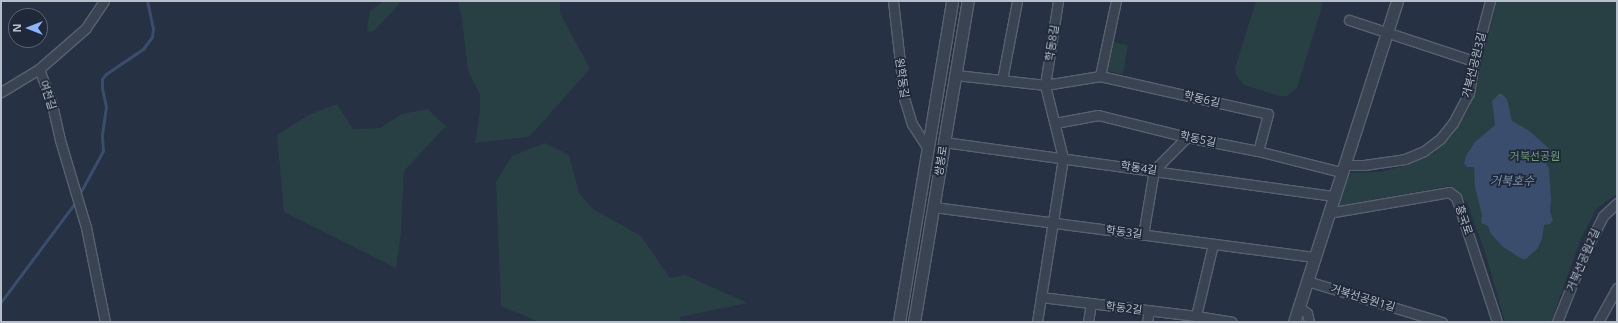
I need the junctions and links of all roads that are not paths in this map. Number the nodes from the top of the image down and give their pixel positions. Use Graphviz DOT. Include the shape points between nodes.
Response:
graph roads {
  1 [pos="104,1"];
  2 [pos="893,1"];
  3 [pos="952,1"];
  4 [pos="968,1"];
  5 [pos="1017,1"];
  6 [pos="1058,1"];
  7 [pos="1116,1"];
  8 [pos="1397,1"];
  9 [pos="1490,1"];
  10 [pos="1349,20"];
  11 [pos="1387,32"];
  12 [pos="1474,61"];
  13 [pos="39,69"];
  14 [pos="956,75"];
  15 [pos="1100,76"];
  16 [pos="1002,80"];
  17 [pos="1045,85"];
  18 [pos="1,92"];
  19 [pos="1055,124"];
  20 [pos="1187,137"];
  21 [pos="944,142"];
  22 [pos="928,149"];
  23 [pos="1258,151"];
  24 [pos="1063,158"];
  25 [pos="1342,168"];
  26 [pos="1154,170"];
  27 [pos="1334,196"];
  28 [pos="1617,203"];
  29 [pos="934,207"];
  30 [pos="1328,214"];
  31 [pos="1052,224"];
  32 [pos="1143,235"];
  33 [pos="1213,244"];
  34 [pos="1314,257"];
  35 [pos="1307,281"];
  36 [pos="1617,288"];
  37 [pos="1041,297"];
  38 [pos="1092,304"];
  39 [pos="1299,307"];
  40 [pos="1149,311"];
  41 [pos="1196,316"];
  42 [pos="1207,320"];
  43 [pos="105,322"];
  44 [pos="899,322"];
  45 [pos="914,322"];
  46 [pos="1037,322"];
  47 [pos="1088,322"];
  48 [pos="1147,322"];
  49 [pos="1232,322"];
  50 [pos="1294,322"];
  51 [pos="1309,322"];
  52 [pos="1442,322"];
  53 [pos="1497,322"];
  54 [pos="1557,322"];
  55 [pos="1598,322"];
  1 -- 13 [label="street, 여천길" via="86,28"];
  2 -- 22 [label="street, 원학동길" via="904,98 912,124"];
  3 -- 22 [label="street, 쌍봉로"];
  4 -- 14 [label="street, 쌍봉로"];
  5 -- 16 [label="street"];
  6 -- 17 [label="street, 학동8길"];
  7 -- 15 [label="street"];
  8 -- 11 [label="street"];
  9 -- 12 [label="street, 거북선공원3길"];
  10 -- 11 [label="street"];
  11 -- 12 [label="street"];
  11 -- 25 [label="street"];
  12 -- 25 [label="street, 거북선공원3길" via="1469,92 1453,123 1440,139 1424,151 1405,159"];
  13 -- 18 [label="street"];
  13 -- 43 [label="street, 여천길" via="51,100 60,140 80,204"];
  14 -- 16 [label="street"];
  14 -- 21 [label="street, 쌍봉로"];
  15 -- 17 [label="street, 학동6길"];
  15 -- 23 [label="street, 학동6길" via="1268,114"];
  16 -- 17 [label="street"];
  17 -- 19 [label="street, 학동8길"];
  19 -- 20 [label="street, 학동5길" via="1098,115"];
  19 -- 24 [label="street, 학동8길"];
  20 -- 23 [label="street, 학동5길"];
  20 -- 26 [label="street"];
  21 -- 24 [label="street, 학동4길"];
  21 -- 29 [label="street, 쌍봉로"];
  22 -- 44 [label="street, 쌍봉로"];
  23 -- 25 [label="street, 학동5길"];
  24 -- 26 [label="street, 학동4길"];
  24 -- 31 [label="street"];
  25 -- 27 [label="street"];
  26 -- 27 [label="street, 학동4길"];
  26 -- 32 [label="street"];
  27 -- 30 [label="street"];
  28 -- 54 [label="street, 거북선공원2길" via="1603,216 1585,252"];
  29 -- 31 [label="street, 학동3길"];
  29 -- 45 [label="street, 쌍봉로"];
  30 -- 34 [label="street"];
  30 -- 53 [label="street, 흥국로" via="1449,192 1456,197"];
  31 -- 32 [label="street, 학동3길"];
  31 -- 37 [label="street"];
  32 -- 33 [label="street, 학동3길"];
  33 -- 34 [label="street, 학동3길"];
  33 -- 41 [label="street"];
  34 -- 35 [label="street"];
  35 -- 39 [label="street"];
  35 -- 52 [label="street, 거북선공원1길"];
  36 -- 55 [label="street"];
  37 -- 38 [label="street, 학동2길"];
  37 -- 46 [label="street"];
  38 -- 40 [label="street, 학동2길"];
  38 -- 47 [label="street"];
  39 -- 50 [label="street"];
  39 -- 51 [label="street" via="1307,313"];
  40 -- 41 [label="street, 학동2길"];
  40 -- 48 [label="street"];
  41 -- 42 [label="street, 학동2길"];
  42 -- 49 [label="street, 학동2길"];
}
